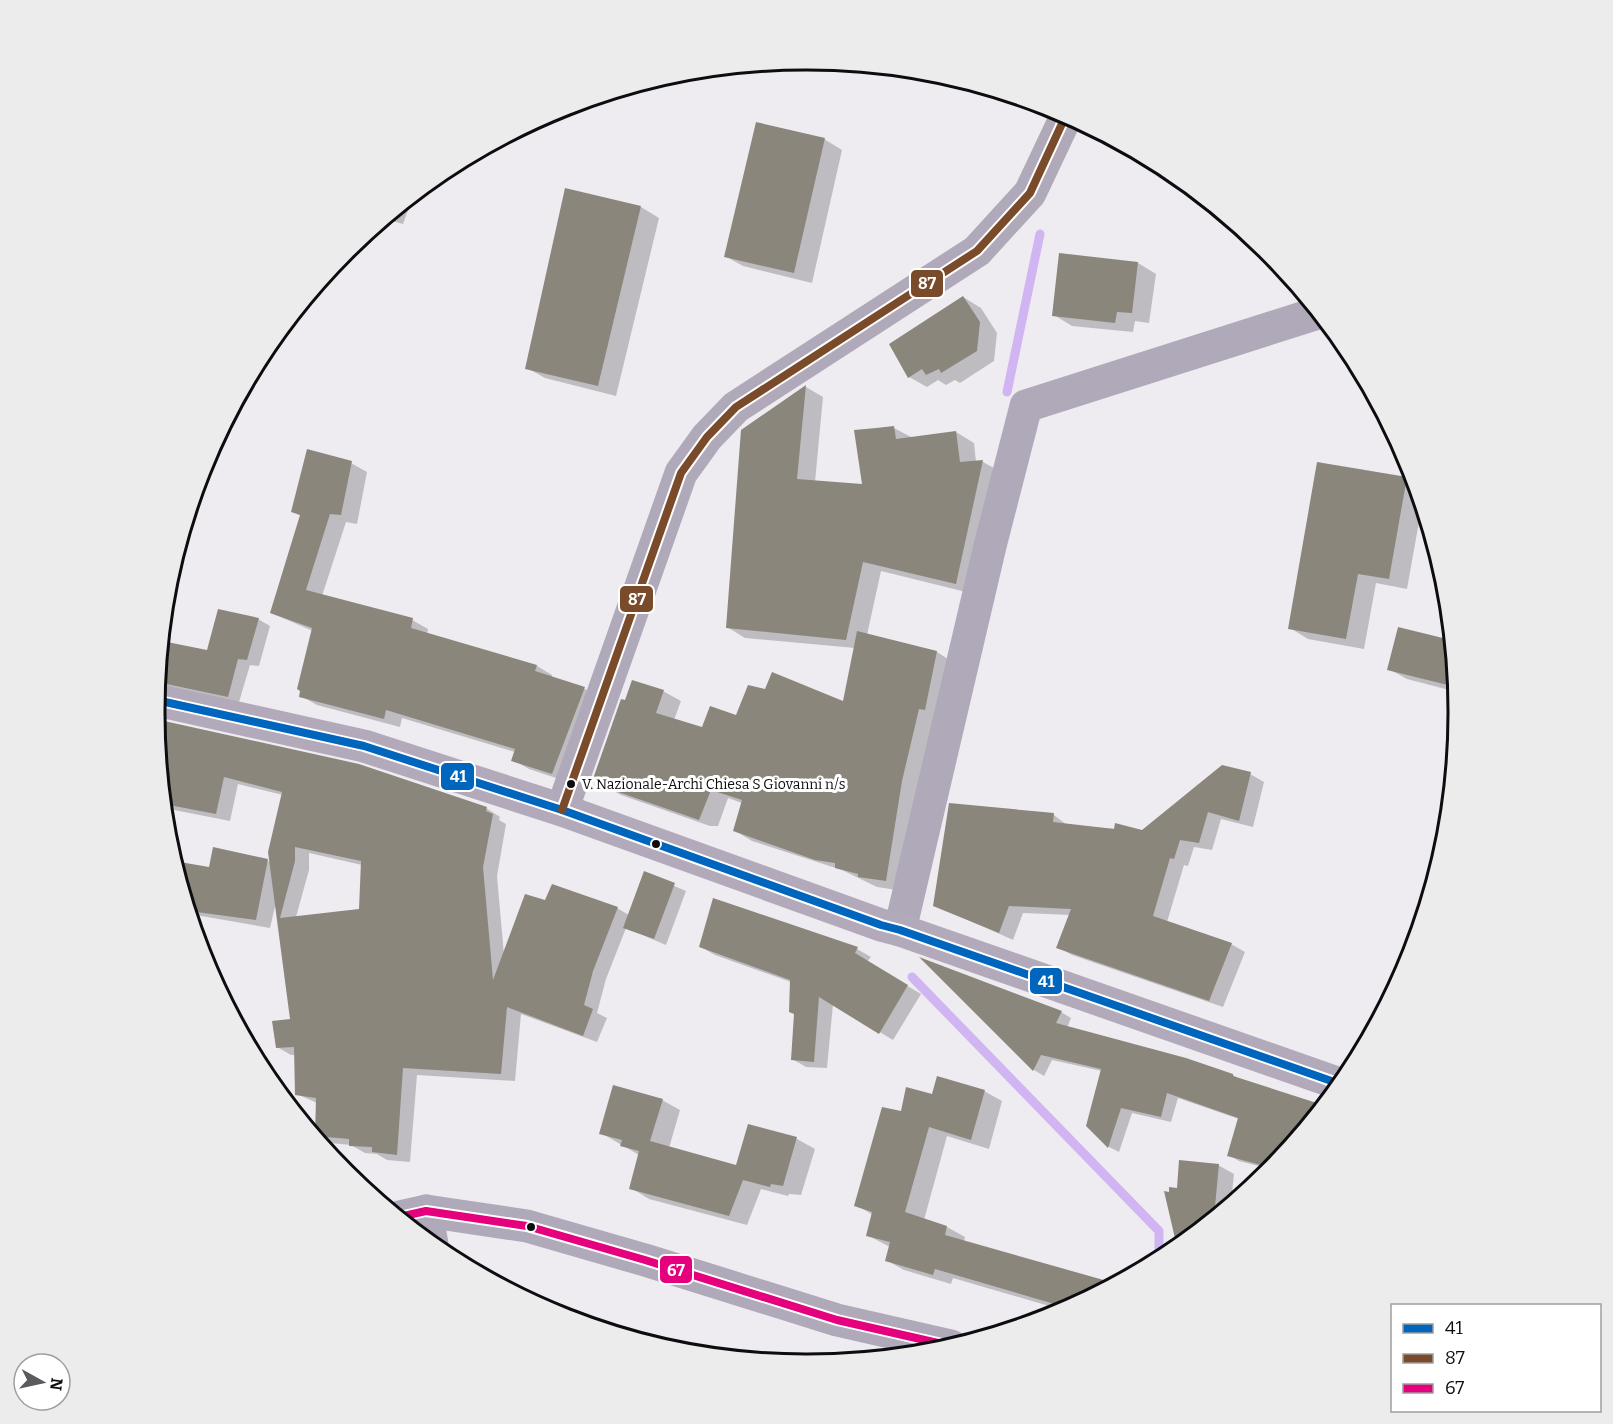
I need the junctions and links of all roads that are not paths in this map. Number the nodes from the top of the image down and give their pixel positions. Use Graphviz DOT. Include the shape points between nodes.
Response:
graph roads {
  1 [pos="1063,124"];
  2 [pos="1310,315"];
  3 [pos="165,702"];
  4 [pos="562,810"];
  5 [pos="900,930"];
  6 [pos="1331,1081"];
  7 [pos="412,1214"];
  8 [pos="930,1341"];
  1 -- 4 [label="street" via="1030,193 977,251 736,407 707,437 681,473"];
  2 -- 5 [label="street" via="1026,406"];
  3 -- 4 [label="main road" via="364,746"];
  4 -- 5 [label="main road"];
  5 -- 6 [label="main road"];
  7 -- 8 [label="street" via="527,1226 837,1320"];
}
